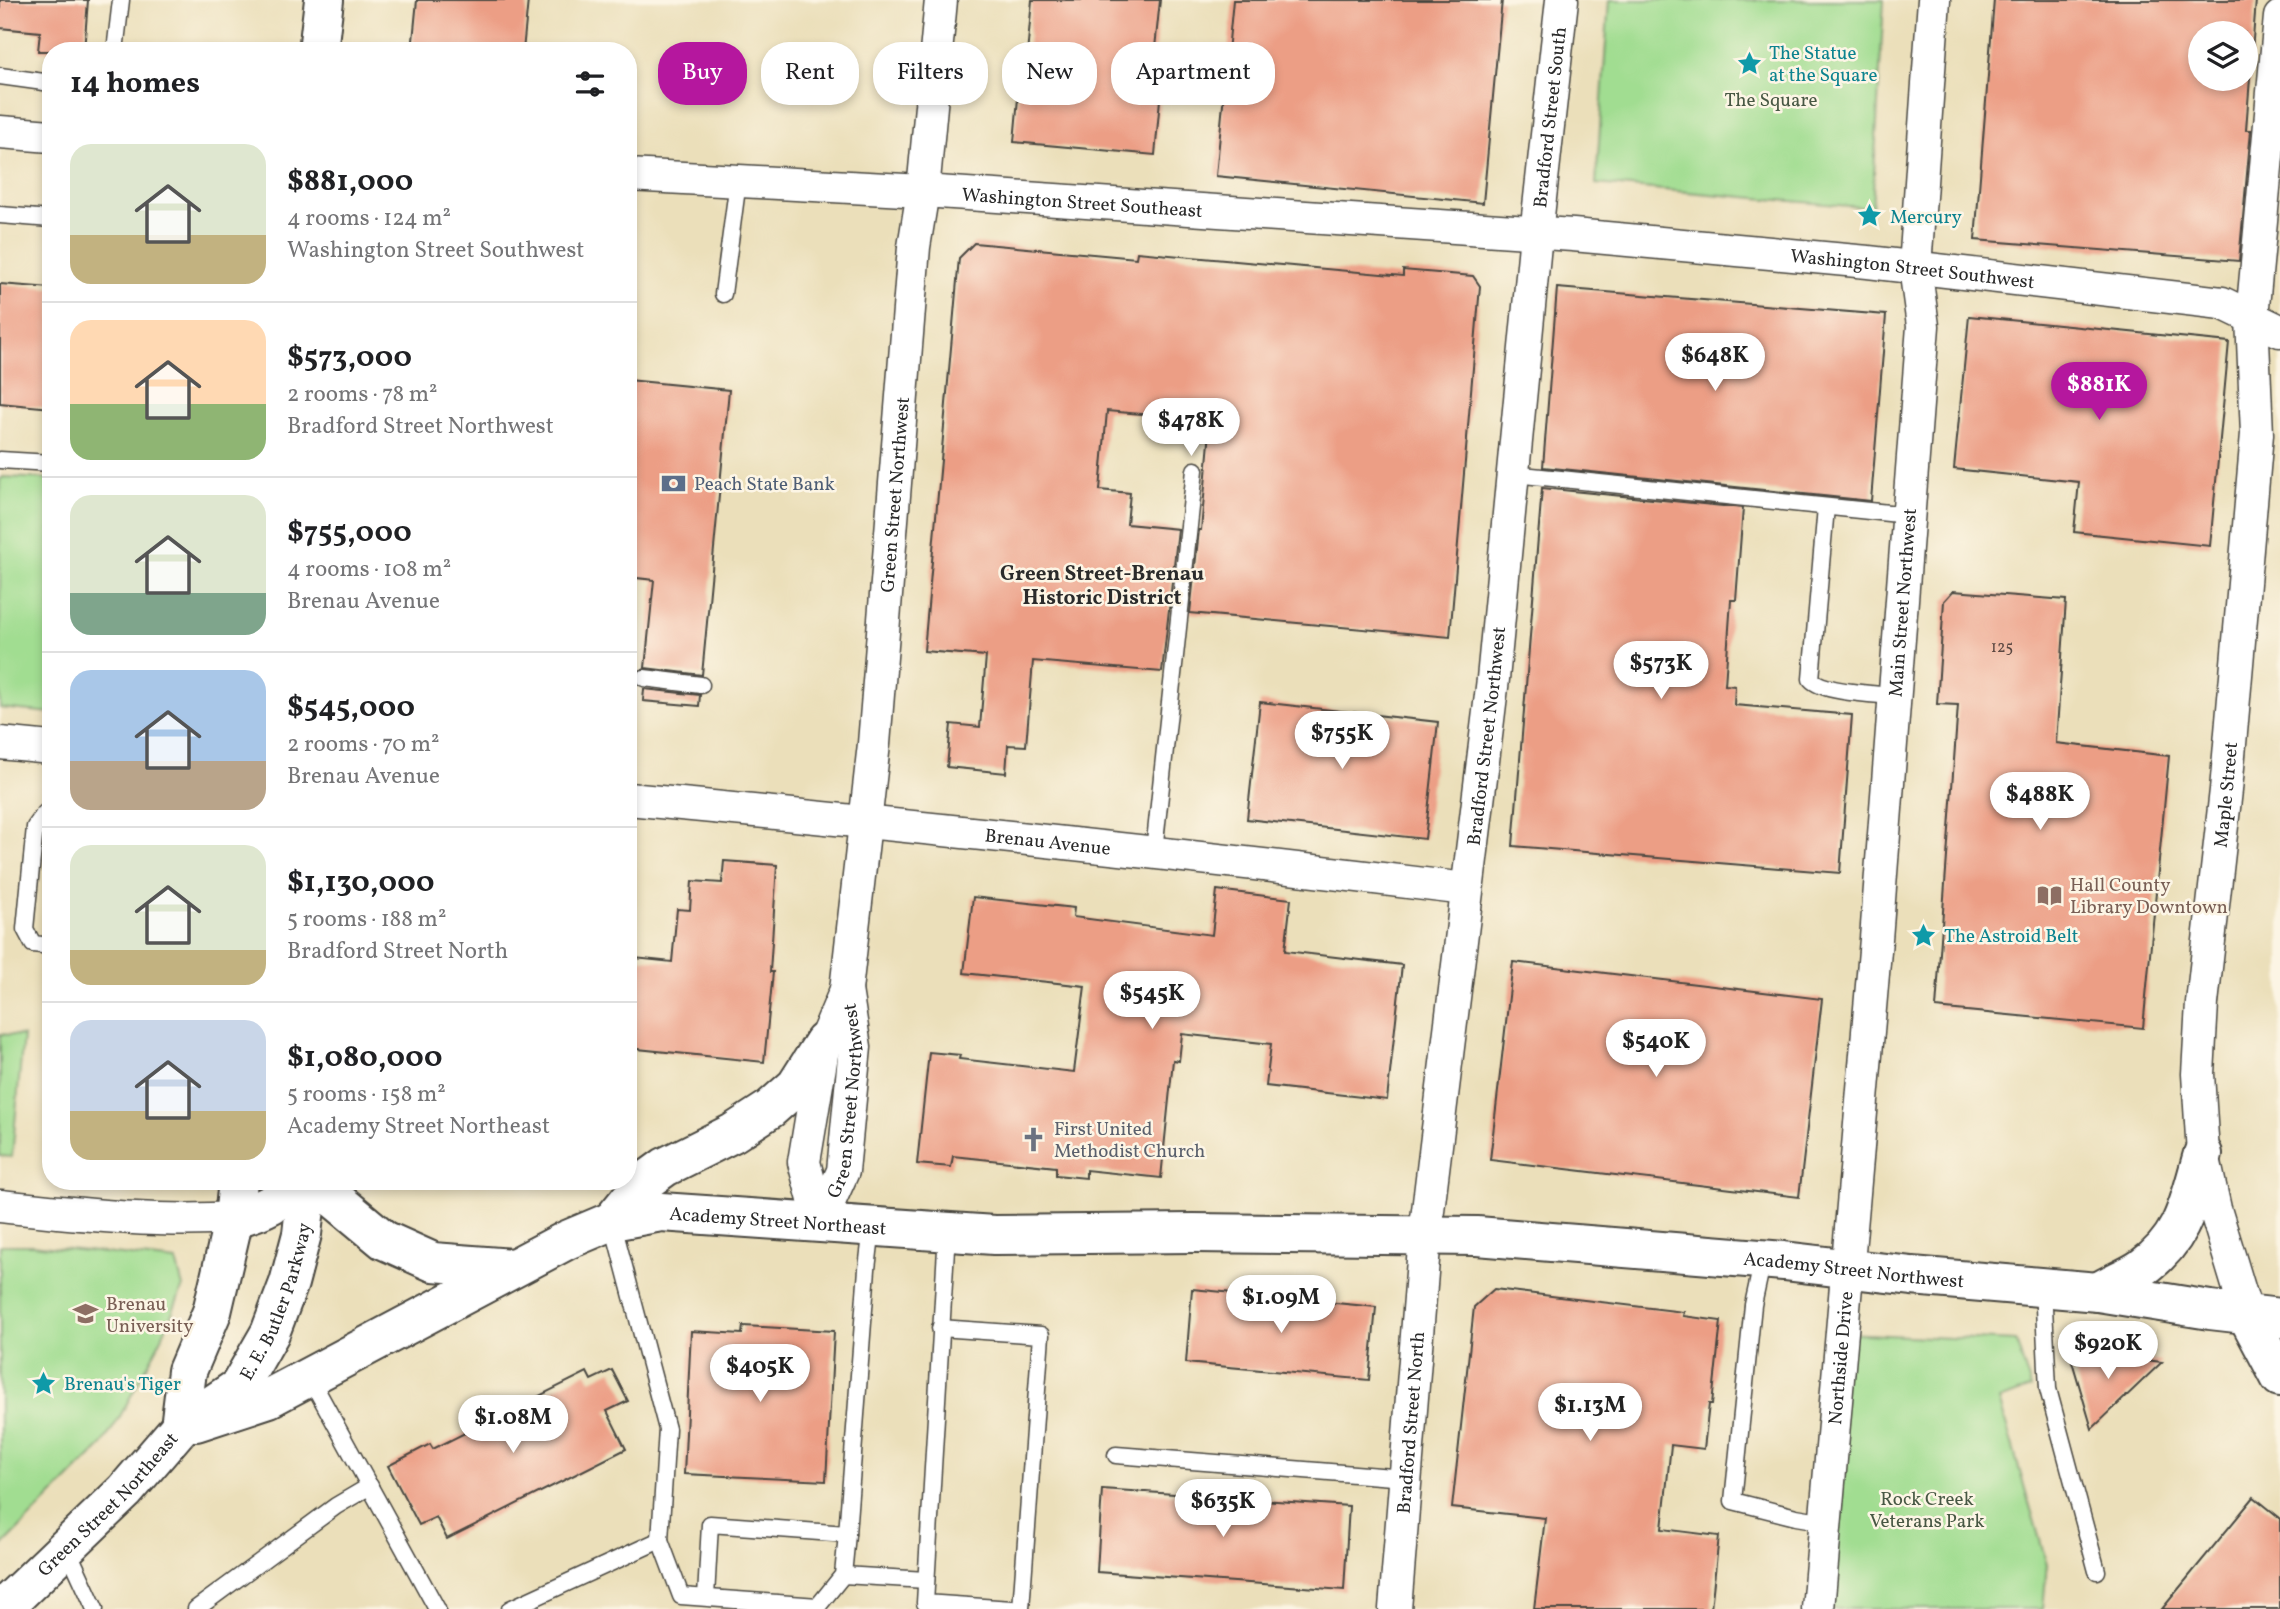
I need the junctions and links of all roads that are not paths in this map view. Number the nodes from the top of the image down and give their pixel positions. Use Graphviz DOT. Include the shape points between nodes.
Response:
graph roads {
  1 [pos="121,0"];
  2 [pos="324,0"];
  3 [pos="941,0"];
  4 [pos="1562,0"];
  5 [pos="1934,0"];
  6 [pos="2280,17"];
  7 [pos="116,42"];
  8 [pos="319,42"];
  9 [pos="0,76"];
  10 [pos="42,82"];
  11 [pos="0,132"];
  12 [pos="42,135"];
  13 [pos="637,175"];
  14 [pos="738,181"];
  15 [pos="923,191"];
  16 [pos="0,215"];
  17 [pos="42,218"];
  18 [pos="1536,234"];
  19 [pos="1915,267"];
  20 [pos="723,294"];
  21 [pos="2252,317"];
  22 [pos="2280,331"];
  23 [pos="2280,390"];
  24 [pos="2258,434"];
  25 [pos="0,460"];
  26 [pos="42,462"];
  27 [pos="1195,470"];
  28 [pos="1513,474"];
  29 [pos="1826,507"];
  30 [pos="1908,516"];
  31 [pos="645,678"];
  32 [pos="701,685"];
  33 [pos="1894,696"];
  34 [pos="0,743"];
  35 [pos="42,747"];
  36 [pos="637,800"];
  37 [pos="42,817"];
  38 [pos="866,820"];
  39 [pos="1154,851"];
  40 [pos="1466,889"];
  41 [pos="1876,939"];
  42 [pos="42,945"];
  43 [pos="846,990"];
  44 [pos="824,1042"];
  45 [pos="2203,1154"];
  46 [pos="295,1190"];
  47 [pos="307,1190"];
  48 [pos="320,1190"];
  49 [pos="637,1190"];
  50 [pos="637,1190"];
  51 [pos="236,1200"];
  52 [pos="0,1206"];
  53 [pos="612,1221"];
  54 [pos="820,1222"];
  55 [pos="873,1226"];
  56 [pos="947,1232"];
  57 [pos="1425,1235"];
  58 [pos="1763,1259"];
  59 [pos="512,1268"];
  60 [pos="1848,1269"];
  61 [pos="2043,1287"];
  62 [pos="2098,1292"];
  63 [pos="2264,1316"];
  64 [pos="940,1328"];
  65 [pos="309,1377"];
  66 [pos="2280,1377"];
  67 [pos="180,1427"];
  68 [pos="1116,1455"];
  69 [pos="1405,1478"];
  70 [pos="370,1486"];
  71 [pos="1826,1522"];
  72 [pos="847,1534"];
  73 [pos="660,1540"];
  74 [pos="67,1547"];
  75 [pos="2097,1571"];
  76 [pos="843,1575"];
  77 [pos="926,1580"];
  78 [pos="706,1597"];
  79 [pos="11,1602"];
  80 [pos="677,1603"];
  81 [pos="96,1609"];
  82 [pos="196,1609"];
  83 [pos="437,1609"];
  84 [pos="510,1609"];
  85 [pos="1012,1609"];
  86 [pos="1021,1609"];
  87 [pos="1395,1609"];
  88 [pos="1818,1609"];
  1 -- 7 [label="lane"];
  2 -- 8 [label="main road"];
  3 -- 15 [label="street, Green Street Northwest"];
  4 -- 18 [label="street, Bradford Street South"];
  5 -- 19 [label="street, Main Street Northwest"];
  6 -- 21 [label="street, Maple Street"];
  9 -- 10 [label="lane"];
  11 -- 12 [label="street"];
  13 -- 14 [label="street, Washington Street Southeast"];
  14 -- 15 [label="street, Washington Street Southeast"];
  14 -- 20 [label="lane"];
  15 -- 18 [label="street, Washington Street Southeast"];
  15 -- 38 [label="street, Green Street Northwest" via="914,247"];
  16 -- 17 [label="lane"];
  18 -- 19 [label="street, Washington Street Southwest"];
  18 -- 28 [label="street, Bradford Street Northwest"];
  19 -- 21 [label="street, Washington Street Southwest" via="2222,303"];
  19 -- 30 [label="street, Main Street Northwest" via="1923,326"];
  21 -- 22 [label="street, Washington Street Southwest"];
  21 -- 24 [label="street, Maple Street"];
  23 -- 24 [label="street, Maple Street"];
  24 -- 45 [label="street, Maple Street" via="2202,1003 2198,1074"];
  25 -- 26 [label="lane"];
  27 -- 39 [label="lane"];
  28 -- 29 [label="lane"];
  28 -- 40 [label="street, Bradford Street Northwest"];
  29 -- 30 [label="lane"];
  29 -- 33 [label="lane" via="1811,678 1827,687"];
  30 -- 33 [label="street, Main Street Northwest"];
  31 -- 32 [label="lane"];
  33 -- 41 [label="street, Main Street Northwest"];
  34 -- 35 [label="street"];
  36 -- 38 [label="street, Brenau Avenue"];
  37 -- 42 [label="lane" via="35,827 25,929 33,944"];
  38 -- 39 [label="street, Brenau Avenue"];
  38 -- 43 [label="street, Green Street Northwest"];
  39 -- 40 [label="street, Brenau Avenue"];
  40 -- 57 [label="street, Bradford Street Northwest"];
  41 -- 60 [label="street, Northside Drive"];
  43 -- 44 [label="street, Green Street Northwest"];
  43 -- 54 [label="street, Green Street Northwest" via="855,1046 843,1171"];
  44 -- 49 [label="main road" via="796,1086 770,1109 666,1167"];
  44 -- 54 [label="street, Green Street Northwest" via="804,1162"];
  45 -- 62 [label="main road" via="2178,1231 2166,1248 2141,1269"];
  45 -- 63 [label="street, Maple Street" via="2216,1209"];
  46 -- 51 [label="main road" via="259,1212"];
  47 -- 67 [label="main road, E. E. Butler Parkway" via="302,1234 270,1333 239,1387"];
  48 -- 59 [label="main road" via="384,1240 433,1262"];
  50 -- 53 [label="main road"];
  51 -- 52 [label="street" via="198,1220"];
  51 -- 67 [label="main road" via="212,1312 187,1371"];
  53 -- 54 [label="main road, Academy Street Northeast" via="661,1212"];
  53 -- 59 [label="main road, Academy Street Northeast"];
  53 -- 73 [label="lane" via="667,1429"];
  54 -- 55 [label="main road, Academy Street Northeast"];
  55 -- 56 [label="main road, Academy Street Northeast"];
  55 -- 72 [label="lane"];
  56 -- 57 [label="main road, Academy Street Northeast"];
  56 -- 64 [label="lane"];
  57 -- 58 [label="main road, Academy Street Northwest"];
  57 -- 69 [label="street, Bradford Street North"];
  58 -- 60 [label="main road, Academy Street Northwest"];
  58 -- 71 [label="lane" via="1753,1305 1733,1501"];
  59 -- 65 [label="main road, Academy Street Northeast"];
  60 -- 61 [label="main road, Academy Street Northwest"];
  60 -- 71 [label="street, Northside Drive"];
  61 -- 62 [label="main road, Academy Street Northwest"];
  61 -- 75 [label="lane" via="2048,1389"];
  62 -- 63 [label="main road, Academy Street Northwest"];
  63 -- 66 [label="main road"];
  64 -- 77 [label="lane"];
  64 -- 86 [label="lane" via="1041,1335"];
  65 -- 67 [label="main road, Academy Street Northeast" via="269,1398"];
  65 -- 70 [label="lane"];
  67 -- 74 [label="main road, Green Street Northeast" via="125,1491"];
  68 -- 69 [label="lane"];
  69 -- 87 [label="street, Bradford Street North"];
  70 -- 82 [label="lane"];
  70 -- 83 [label="lane"];
  71 -- 88 [label="street, Northside Drive"];
  72 -- 76 [label="lane"];
  72 -- 78 [label="lane" via="709,1524"];
  73 -- 80 [label="lane"];
  73 -- 84 [label="lane"];
  74 -- 79 [label="main road, Green Street Northeast"];
  74 -- 81 [label="lane"];
  76 -- 77 [label="lane"];
  76 -- 78 [label="lane" via="818,1606"];
  77 -- 85 [label="lane" via="925,1603"];
  78 -- 80 [label="lane"];
}
